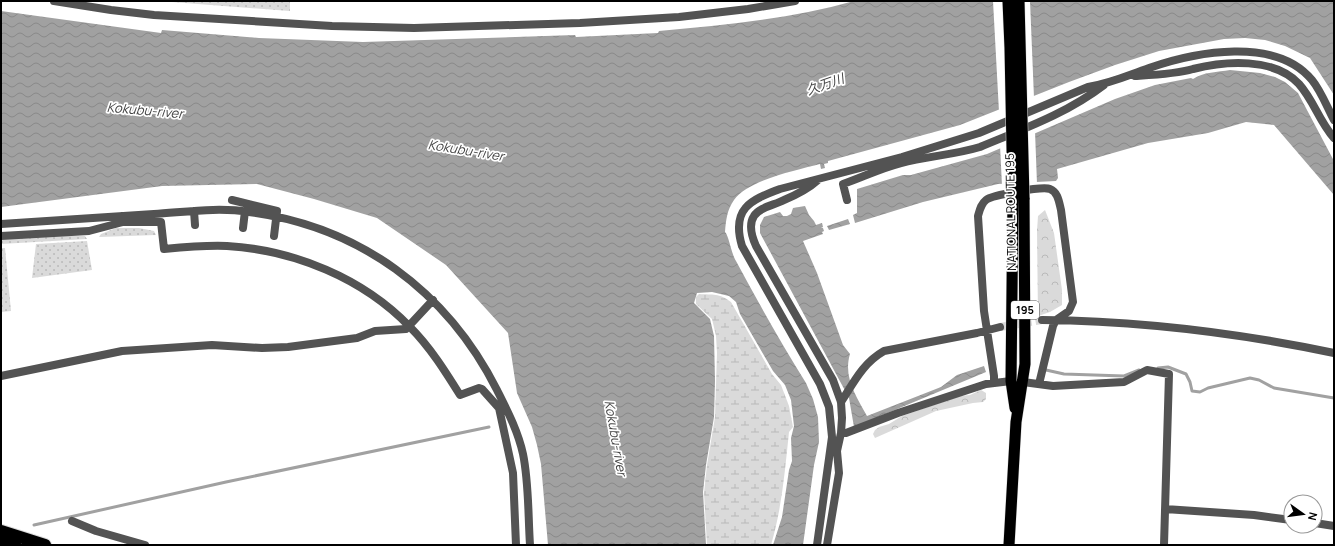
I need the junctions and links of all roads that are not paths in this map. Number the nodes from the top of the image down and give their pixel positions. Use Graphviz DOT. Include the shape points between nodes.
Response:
graph roads {
  1 [pos="54,1"];
  2 [pos="795,1"];
  3 [pos="1008,1"];
  4 [pos="1019,1"];
  5 [pos="1127,77"];
  6 [pos="1105,84"];
  7 [pos="1334,120"];
  8 [pos="1334,138"];
  9 [pos="902,160"];
  10 [pos="819,179"];
  11 [pos="1019,198"];
  12 [pos="232,200"];
  13 [pos="847,200"];
  14 [pos="245,211"];
  15 [pos="194,212"];
  16 [pos="276,216"];
  17 [pos="123,219"];
  18 [pos="1,224"];
  19 [pos="194,225"];
  20 [pos="243,228"];
  21 [pos="1,236"];
  22 [pos="274,236"];
  23 [pos="433,300"];
  24 [pos="1042,320"];
  25 [pos="1056,320"];
  26 [pos="409,326"];
  27 [pos="1000,327"];
  28 [pos="988,331"];
  29 [pos="1334,353"];
  30 [pos="1,376"];
  31 [pos="1011,381"];
  32 [pos="1023,382"];
  33 [pos="994,383"];
  34 [pos="1039,384"];
  35 [pos="843,400"];
  36 [pos="502,407"];
  37 [pos="1016,422"];
  38 [pos="841,433"];
  39 [pos="835,446"];
  40 [pos="1165,509"];
  41 [pos="1283,519"];
  42 [pos="72,521"];
  43 [pos="1323,524"];
  44 [pos="1334,526"];
  45 [pos="1,531"];
  46 [pos="1,540"];
  47 [pos="15,545"];
  48 [pos="45,545"];
  49 [pos="145,545"];
  50 [pos="516,545"];
  51 [pos="530,545"];
  52 [pos="816,545"];
  53 [pos="827,545"];
  54 [pos="1009,545"];
  55 [pos="1164,545"];
  1 -- 2 [label="street" via="154,15 332,26 414,28 679,17"];
  3 -- 11 [label="highway, NATIONAL ROUTE 195 / 195, bridge"];
  4 -- 11 [label="highway, NATIONAL ROUTE 195 / 195, bridge"];
  5 -- 6 [label="street"];
  5 -- 7 [label="street" via="1172,61 1223,52 1269,55 1292,64 1306,74 1313,81"];
  5 -- 8 [label="street" via="1192,70 1220,64 1266,66 1284,73 1299,84 1325,128"];
  6 -- 9 [label="street" via="1088,87 979,133"];
  6 -- 9 [label="street" via="1049,119 980,147"];
  9 -- 10 [label="street"];
  9 -- 13 [label="street" via="843,184"];
  10 -- 35 [label="street" via="810,187 756,213 752,219 751,233 758,251"];
  10 -- 39 [label="street" via="756,198 745,207 739,229 747,255 825,395"];
  11 -- 31 [label="highway, NATIONAL ROUTE 195 / 195"];
  11 -- 32 [label="highway, NATIONAL ROUTE 195 / 195" via="1025,364"];
  12 -- 16 [label="street" via="277,211"];
  14 -- 15 [label="street"];
  14 -- 16 [label="street"];
  14 -- 20 [label="street"];
  15 -- 17 [label="street"];
  15 -- 19 [label="street"];
  16 -- 22 [label="street"];
  16 -- 23 [label="street" via="314,226 356,244 396,269"];
  17 -- 18 [label="street"];
  17 -- 21 [label="street" via="89,231"];
  17 -- 26 [label="street" via="161,222 164,249 205,246 250,248 308,262 363,288"];
  23 -- 26 [label="street"];
  23 -- 36 [label="street" via="464,337 493,382"];
  24 -- 25 [label="street"];
  25 -- 28 [label="street" via="1069,311 1073,302 1058,196 1051,189 1040,188 988,198 980,207 978,216 984,311"];
  25 -- 29 [label="street" via="1098,321 1204,332"];
  25 -- 34 [label="street" via="1051,330"];
  26 -- 30 [label="street" via="406,329 375,332 357,338 288,348 212,345 122,351"];
  26 -- 36 [label="street" via="443,366 460,395 479,388"];
  27 -- 28 [label="street"];
  28 -- 33 [label="street"];
  28 -- 35 [label="street" via="884,351 866,364"];
  31 -- 33 [label="street"];
  31 -- 37 [label="highway, NATIONAL ROUTE 195 / 195"];
  32 -- 34 [label="street"];
  32 -- 37 [label="highway, NATIONAL ROUTE 195 / 195"];
  33 -- 38 [label="street"];
  34 -- 40 [label="street" via="1053,386 1124,382 1147,370 1169,374"];
  35 -- 38 [label="street"];
  36 -- 50 [label="street" via="513,473"];
  36 -- 51 [label="street" via="514,426 523,454"];
  37 -- 54 [label="highway, NATIONAL ROUTE 195 / 195"];
  38 -- 39 [label="street"];
  39 -- 52 [label="street"];
  39 -- 53 [label="street" via="839,473"];
  40 -- 41 [label="street"];
  40 -- 55 [label="street"];
  42 -- 49 [label="street" via="96,531"];
  43 -- 44 [label="street"];
  45 -- 48 [label="highway"];
  46 -- 47 [label="highway"];
}
